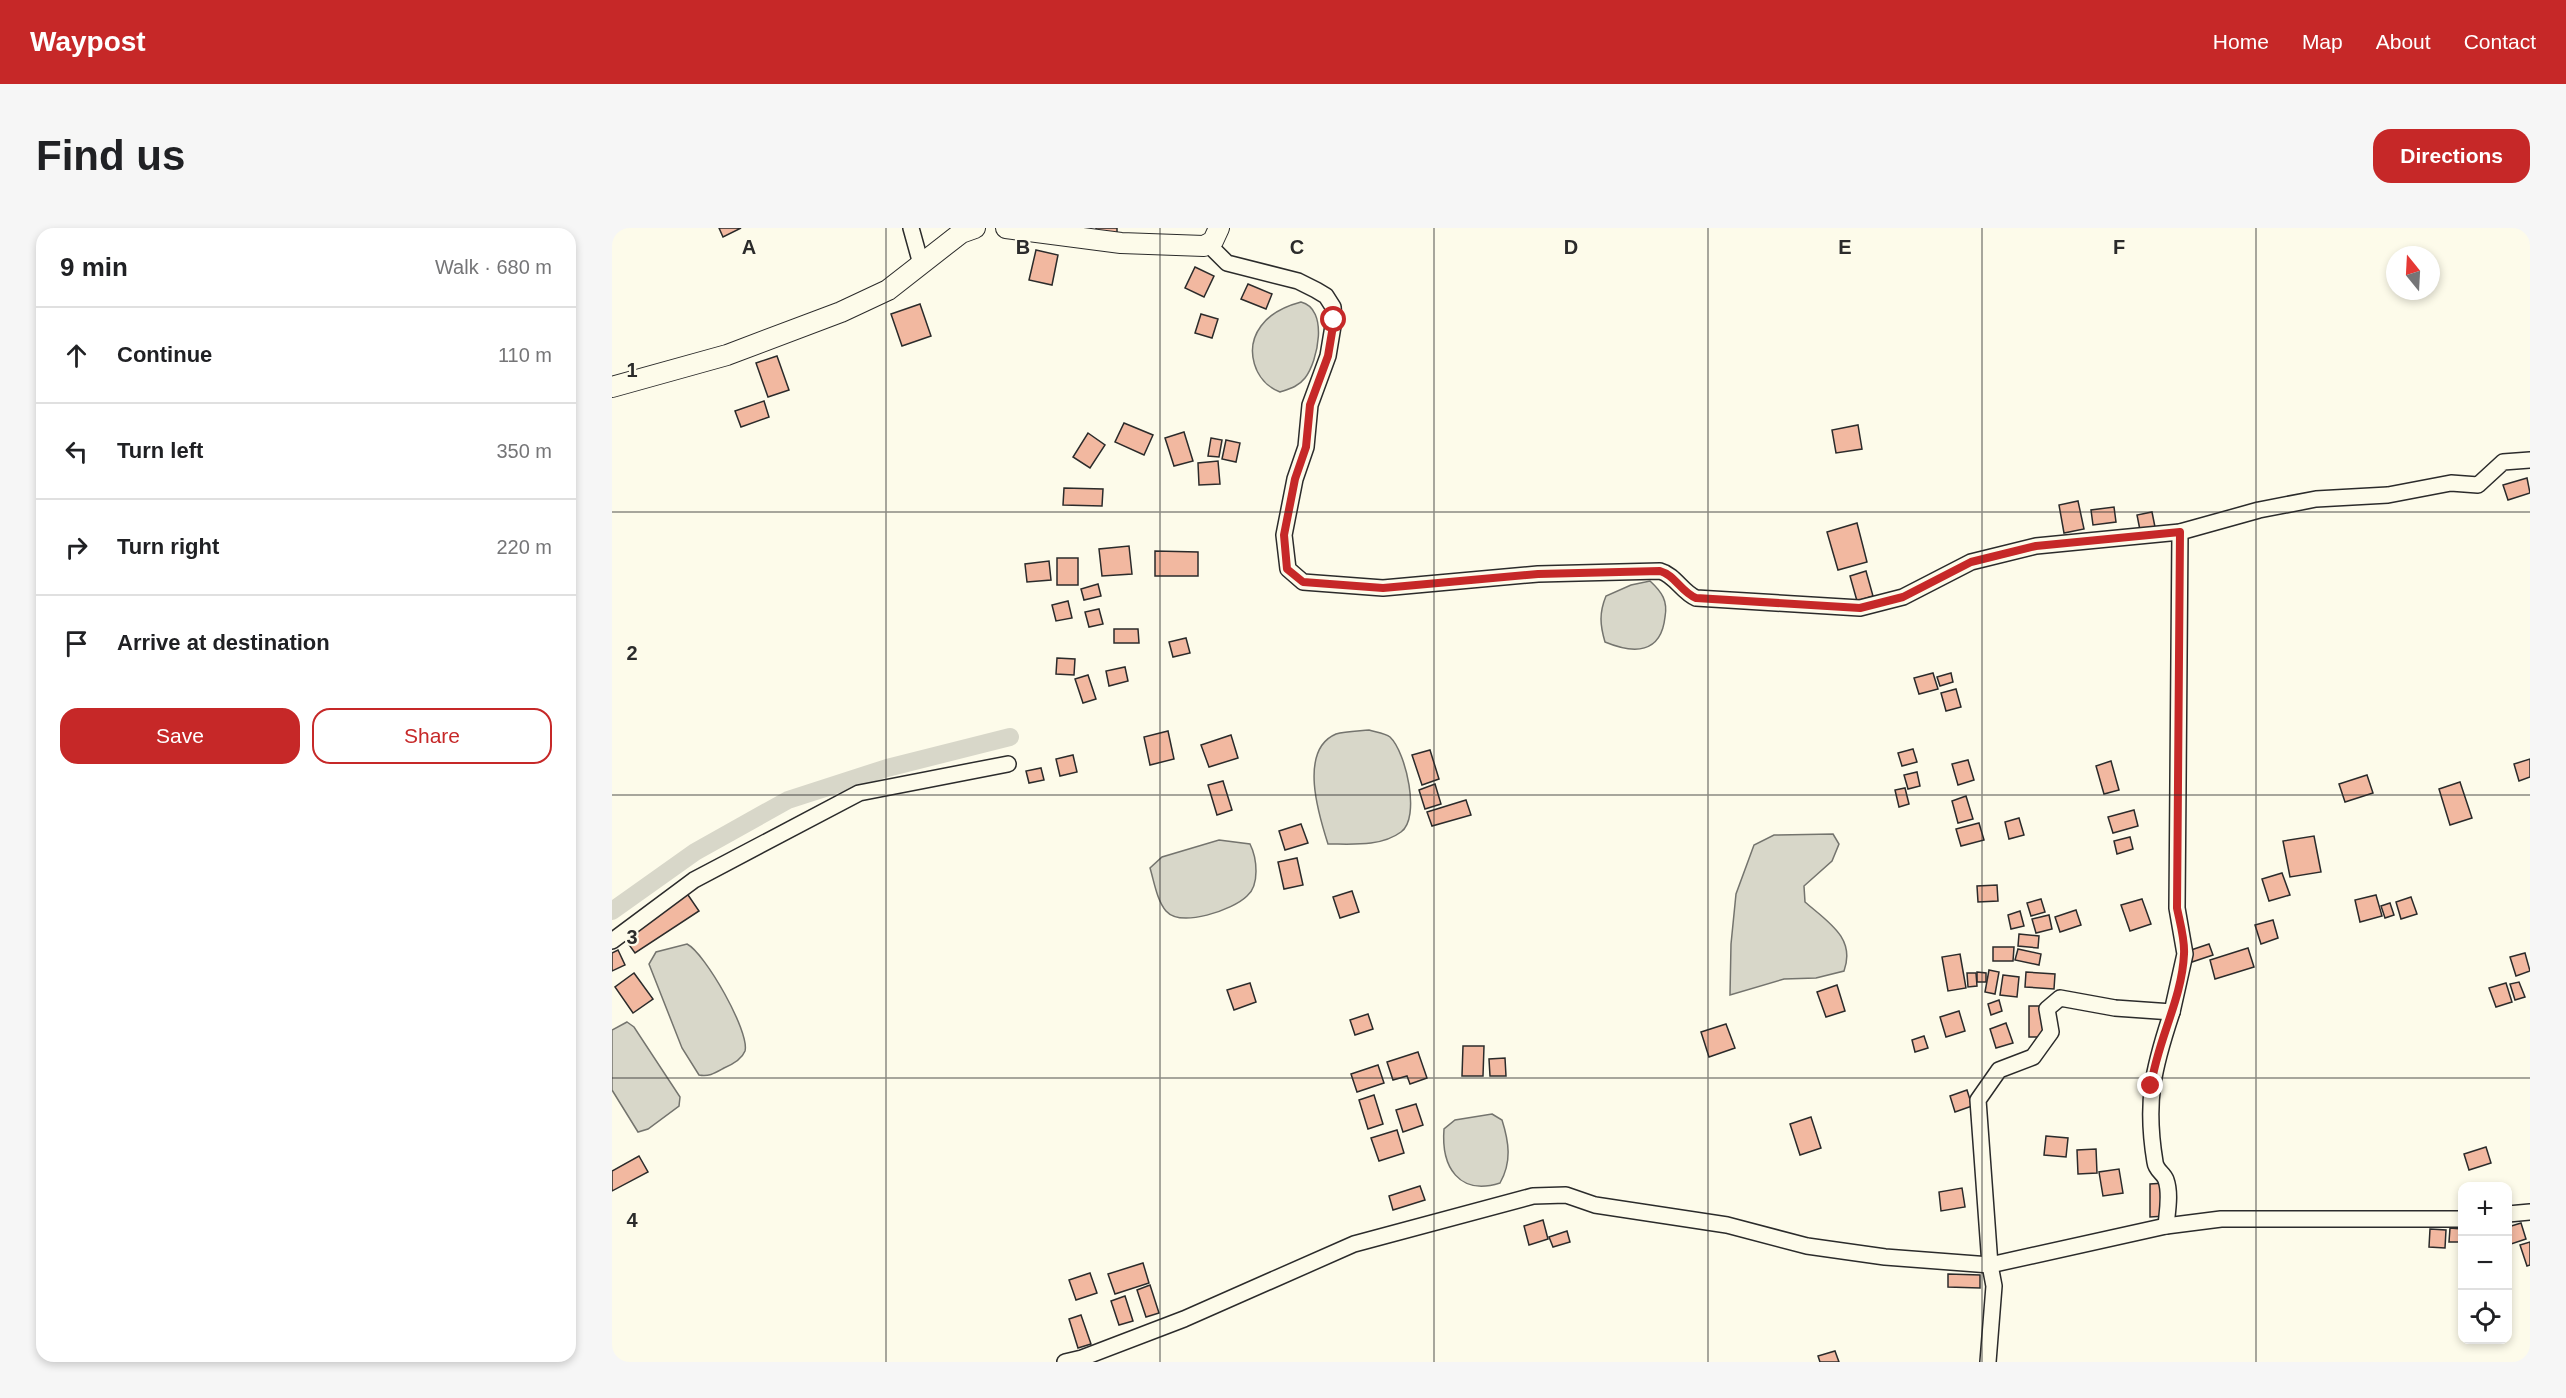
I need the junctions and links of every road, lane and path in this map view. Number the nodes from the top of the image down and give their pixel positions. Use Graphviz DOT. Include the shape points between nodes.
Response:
graph roads {
  1 [pos="911,228"];
  2 [pos="975,228"];
  3 [pos="1006,228"];
  4 [pos="1219,228"];
  5 [pos="1209,245"];
  6 [pos="921,264"];
  7 [pos="612,387"];
  8 [pos="2530,460"];
  9 [pos="2180,532"];
  10 [pos="1008,764"];
  11 [pos="612,941"];
  12 [pos="2172,1012"];
  13 [pos="2530,1212"];
  14 [pos="2512,1214"];
  15 [pos="2458,1219"];
  16 [pos="2166,1227"];
  17 [pos="1990,1265"];
  18 [pos="1065,1362"];
  19 [pos="1988,1362"];
  1 -- 6 [label="street"];
  2 -- 6 [label="street" via="961,233"];
  3 -- 5 [label="street" via="1121,243"];
  4 -- 5 [label="street"];
  5 -- 9 [label="street" via="1227,263 1298,281 1326,296 1333,307 1328,356 1310,405 1306,447 1284,535 1287,569 1303,582 1383,588 1538,574 1660,571 1667,572 1696,598 1860,608 1903,597 1971,562 1992,556 2036,546"];
  6 -- 7 [label="street" via="888,290 841,312 727,355"];
  8 -- 9 [label="street" via="2503,462 2478,485 2451,483 2388,495 2316,499"];
  9 -- 12 [label="street" via="2177,908 2185,954"];
  10 -- 11 [label="street" via="859,794 694,880"];
  12 -- 16 [label="street" via="2155,1062 2149,1108 2155,1166 2166,1178 2168,1188"];
  12 -- 17 [label="street" via="2115,1008 2060,998 2047,1009 2051,1032 2033,1057 1999,1070 1978,1100"];
  13 -- 14 [label="street"];
  15 -- 16 [label="street" via="2221,1220"];
  16 -- 17 [label="street"];
  17 -- 18 [label="street" via="1807,1246 1728,1225 1595,1205 1566,1195 1533,1196 1354,1244 1184,1319"];
  17 -- 19 [label="street" via="1994,1287"];
}
